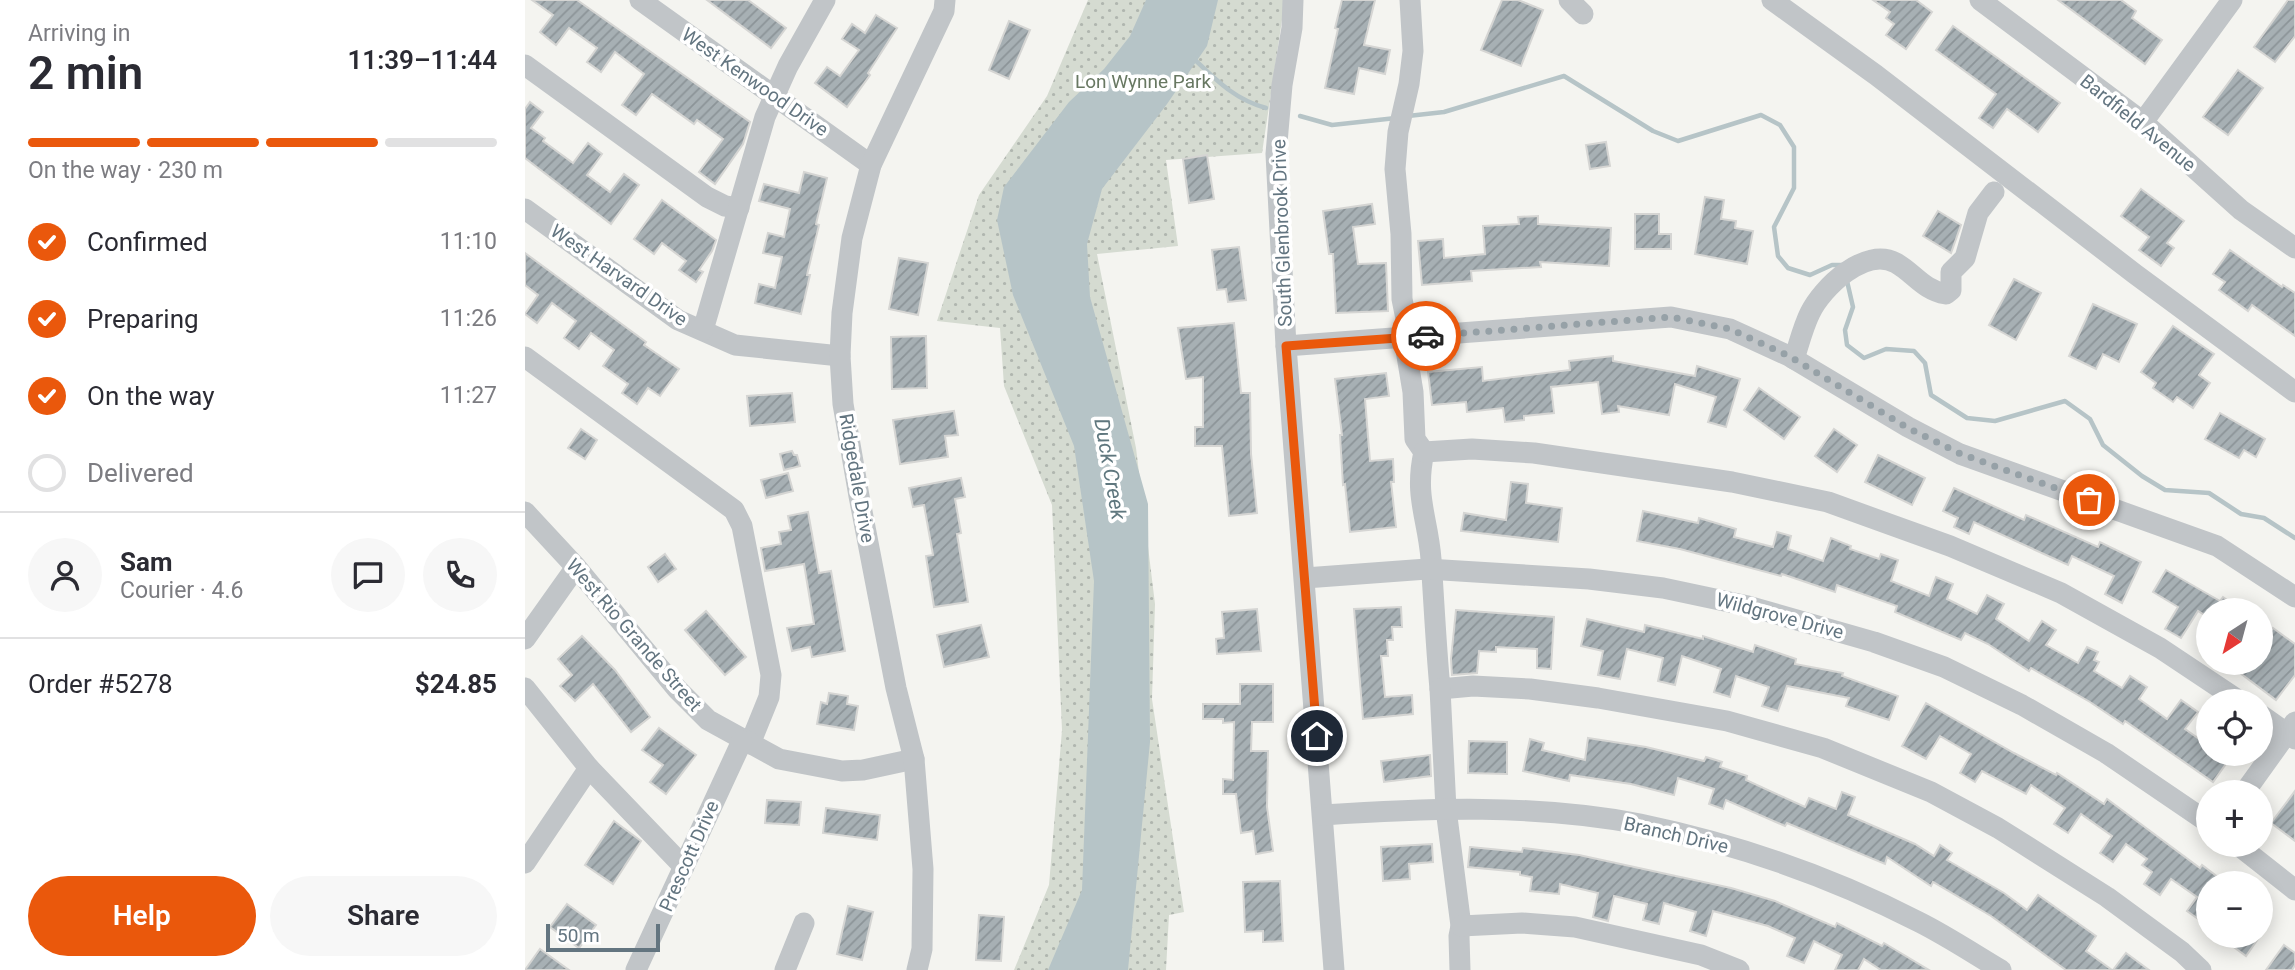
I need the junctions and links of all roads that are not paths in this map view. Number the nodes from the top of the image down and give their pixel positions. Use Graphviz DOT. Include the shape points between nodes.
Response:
graph roads {
  1 [pos="640,0"];
  2 [pos="825,0"];
  3 [pos="945,0"];
  4 [pos="1293,0"];
  5 [pos="1410,0"];
  6 [pos="1772,0"];
  7 [pos="1980,0"];
  8 [pos="2232,0"];
  9 [pos="525,65"];
  10 [pos="774,95"];
  11 [pos="2143,122"];
  12 [pos="871,164"];
  13 [pos="1994,192"];
  14 [pos="739,208"];
  15 [pos="525,209"];
  16 [pos="2295,248"];
  17 [pos="703,330"];
  18 [pos="1404,338"];
  19 [pos="1286,346"];
  20 [pos="840,356"];
  21 [pos="525,358"];
  22 [pos="1794,359"];
  23 [pos="2295,392"];
  24 [pos="1424,452"];
  25 [pos="525,512"];
  26 [pos="576,567"];
  27 [pos="1431,569"];
  28 [pos="1305,578"];
  29 [pos="2295,597"];
  30 [pos="525,639"];
  31 [pos="525,688"];
  32 [pos="1440,689"];
  33 [pos="2222,689"];
  34 [pos="2273,722"];
  35 [pos="2292,732"];
  36 [pos="746,743"];
  37 [pos="914,759"];
  38 [pos="589,768"];
  39 [pos="2254,780"];
  40 [pos="1446,808"];
  41 [pos="2196,813"];
  42 [pos="1323,815"];
  43 [pos="2253,857"];
  44 [pos="525,863"];
  45 [pos="684,867"];
  46 [pos="2295,890"];
  47 [pos="804,923"];
  48 [pos="1461,926"];
  49 [pos="636,970"];
  50 [pos="785,970"];
  51 [pos="917,970"];
  52 [pos="1334,970"];
  53 [pos="1460,970"];
  54 [pos="1739,970"];
  55 [pos="2001,970"];
  56 [pos="2201,970"];
  1 -- 10 [label="street, West Kenwood Drive"];
  2 -- 10 [label="street"];
  3 -- 12 [label="street, Ridgedale Drive" via="944,12"];
  4 -- 19 [label="street, South Glenbrook Drive" via="1276,154"];
  5 -- 18 [label="street" via="1413,51 1395,169"];
  6 -- 23 [label="street"];
  7 -- 11 [label="street, Bardfield Avenue"];
  8 -- 11 [label="street"];
  9 -- 14 [label="street" via="707,197"];
  10 -- 12 [label="street, West Kenwood Drive"];
  10 -- 14 [label="street"];
  11 -- 16 [label="street, Bardfield Avenue" via="2241,210"];
  12 -- 20 [label="street, Ridgedale Drive" via="852,238"];
  13 -- 22 [label="street" via="1978,213 1965,258 1951,272 1951,290 1945,293 1924,286 1884,259 1854,267 1824,292 1809,315"];
  14 -- 17 [label="street"];
  15 -- 17 [label="street, West Harvard Drive" via="678,320"];
  17 -- 20 [label="street, West Harvard Drive" via="735,345"];
  18 -- 19 [label="street"];
  18 -- 22 [label="street" via="1671,317 1730,329"];
  18 -- 24 [label="street" via="1415,439"];
  19 -- 28 [label="street, South Glenbrook Drive"];
  20 -- 37 [label="street, Ridgedale Drive" via="859,496"];
  21 -- 36 [label="street, Prescott Drive" via="734,510 742,526 771,675 769,697"];
  22 -- 29 [label="street" via="1908,428 1961,454 2217,546"];
  24 -- 27 [label="street" via="1420,502"];
  24 -- 33 [label="street" via="1534,453 1732,482 1828,502 2061,593 2160,648"];
  25 -- 26 [label="street, West Rio Grande Street"];
  26 -- 30 [label="street"];
  26 -- 36 [label="street, West Rio Grande Street" via="677,689 708,720"];
  27 -- 28 [label="street, Wildgrove Drive"];
  27 -- 32 [label="street"];
  27 -- 41 [label="street, Wildgrove Drive" via="1663,588 1748,606 1874,642 1944,667 2022,705 2106,753"];
  28 -- 42 [label="street, South Glenbrook Drive"];
  31 -- 38 [label="street"];
  32 -- 40 [label="street"];
  32 -- 56 [label="street" via="1472,686 1607,700 1727,721 1823,748 1931,792 1998,828 2107,897"];
  34 -- 35 [label="street"];
  35 -- 39 [label="street"];
  36 -- 37 [label="street, West Rio Grande Street" via="779,759 842,771"];
  36 -- 45 [label="street, Prescott Drive"];
  37 -- 51 [label="street, Ridgedale Drive" via="923,869 922,949"];
  38 -- 44 [label="street"];
  38 -- 45 [label="street"];
  40 -- 42 [label="street, Branch Drive"];
  40 -- 48 [label="street"];
  40 -- 55 [label="street, Branch Drive" via="1553,813 1638,824 1771,859 1920,922"];
  42 -- 52 [label="street, South Glenbrook Drive"];
  43 -- 46 [label="street"];
  45 -- 49 [label="street, Prescott Drive"];
  47 -- 50 [label="street"];
  48 -- 53 [label="street"];
  48 -- 54 [label="street" via="1521,923 1575,927 1701,955"];
}
